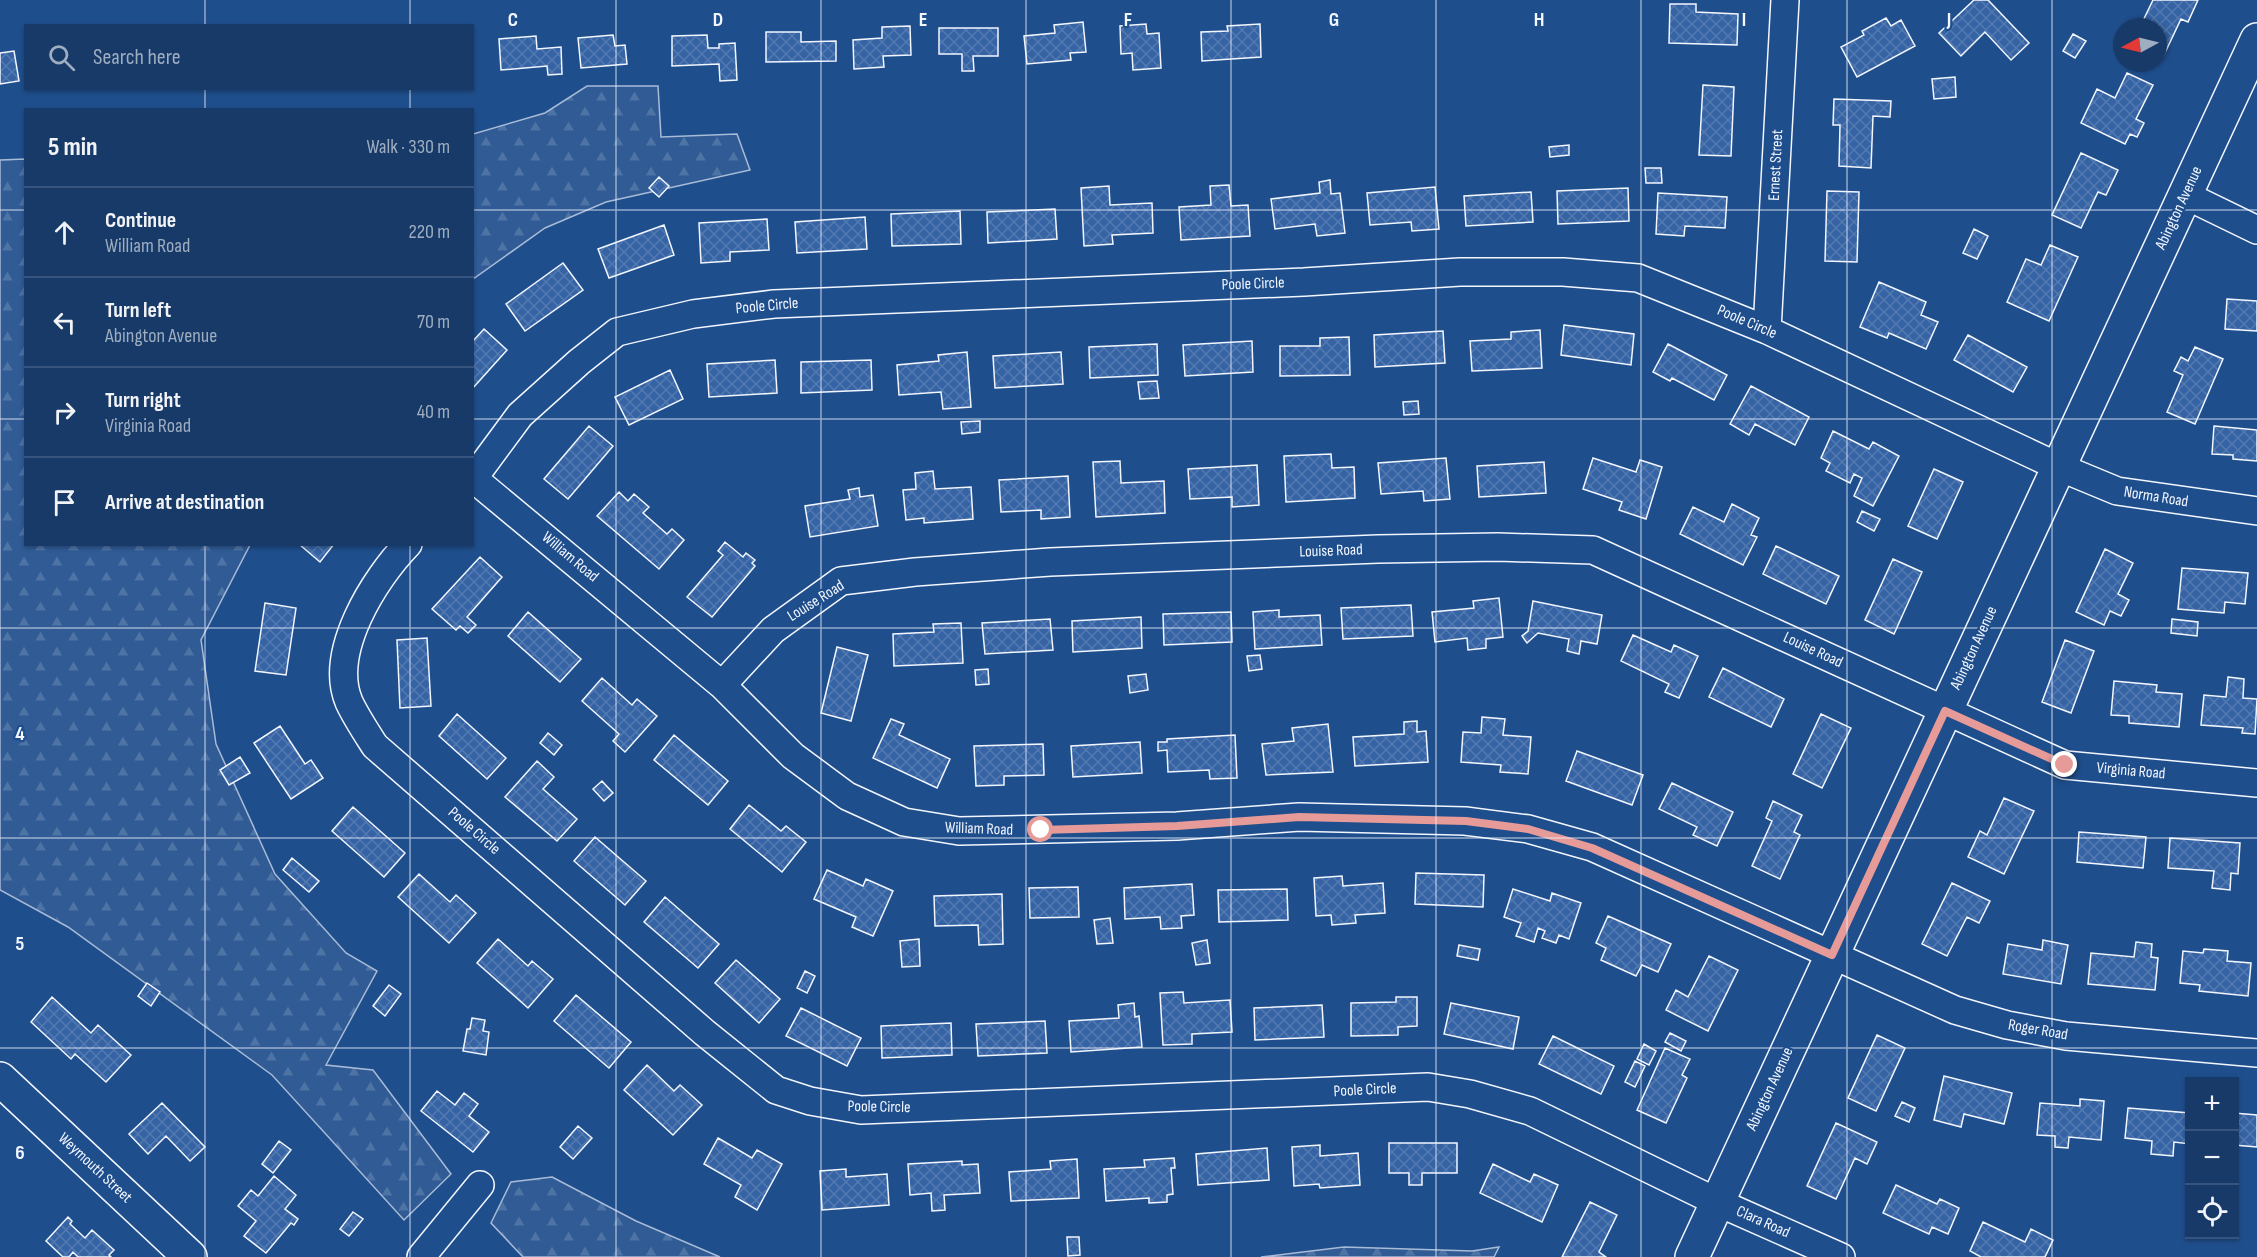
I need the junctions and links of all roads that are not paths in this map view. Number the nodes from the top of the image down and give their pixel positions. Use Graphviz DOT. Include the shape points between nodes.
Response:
graph roads {
  1 [pos="1785,0"];
  2 [pos="2257,40"];
  3 [pos="2185,195"];
  4 [pos="2257,230"];
  5 [pos="1767,330"];
  6 [pos="2059,467"];
  7 [pos="474,479"];
  8 [pos="474,481"];
  9 [pos="2257,511"];
  10 [pos="406,546"];
  11 [pos="722,685"];
  12 [pos="1945,711"];
  13 [pos="2257,783"];
  14 [pos="1832,955"];
  15 [pos="2257,1053"];
  16 [pos="0,1079"];
  17 [pos="480,1185"];
  18 [pos="1718,1202"];
  19 [pos="190,1257"];
  20 [pos="421,1257"];
  21 [pos="1692,1257"];
  22 [pos="1841,1257"];
  1 -- 5 [label="street, Ernest Street"];
  2 -- 3 [label="main road, Abington Avenue"];
  3 -- 4 [label="street"];
  3 -- 6 [label="main road, Abington Avenue"];
  5 -- 6 [label="street, Poole Circle"];
  5 -- 7 [label="street, Poole Circle" via="1638,278 1563,272 1460,272 774,304 693,314 617,332 520,415"];
  6 -- 9 [label="street, Norma Road" via="2117,491"];
  6 -- 12 [label="main road, Abington Avenue"];
  8 -- 11 [label="street, William Road"];
  10 -- 18 [label="street, Poole Circle" via="351,626 344,664 348,700 375,746 776,1090 861,1110 1428,1087 1530,1111"];
  11 -- 12 [label="street, Louise Road" via="773,630 842,581 1050,562 1498,547 1593,550"];
  11 -- 14 [label="street, William Road" via="793,756 847,796 904,822 959,831 1041,830 1299,817 1466,821 1528,829 1592,848"];
  12 -- 13 [label="street, Virginia Road" via="2065,765"];
  12 -- 14 [label="main road, Abington Avenue"];
  14 -- 15 [label="street, Roger Road" via="1955,1010 2007,1025 2066,1036"];
  14 -- 18 [label="main road, Abington Avenue"];
  16 -- 19 [label="main road, Weymouth Street"];
  17 -- 20 [label="street"];
  18 -- 21 [label="main road, Abington Avenue"];
  18 -- 22 [label="street, Clara Road"];
}
